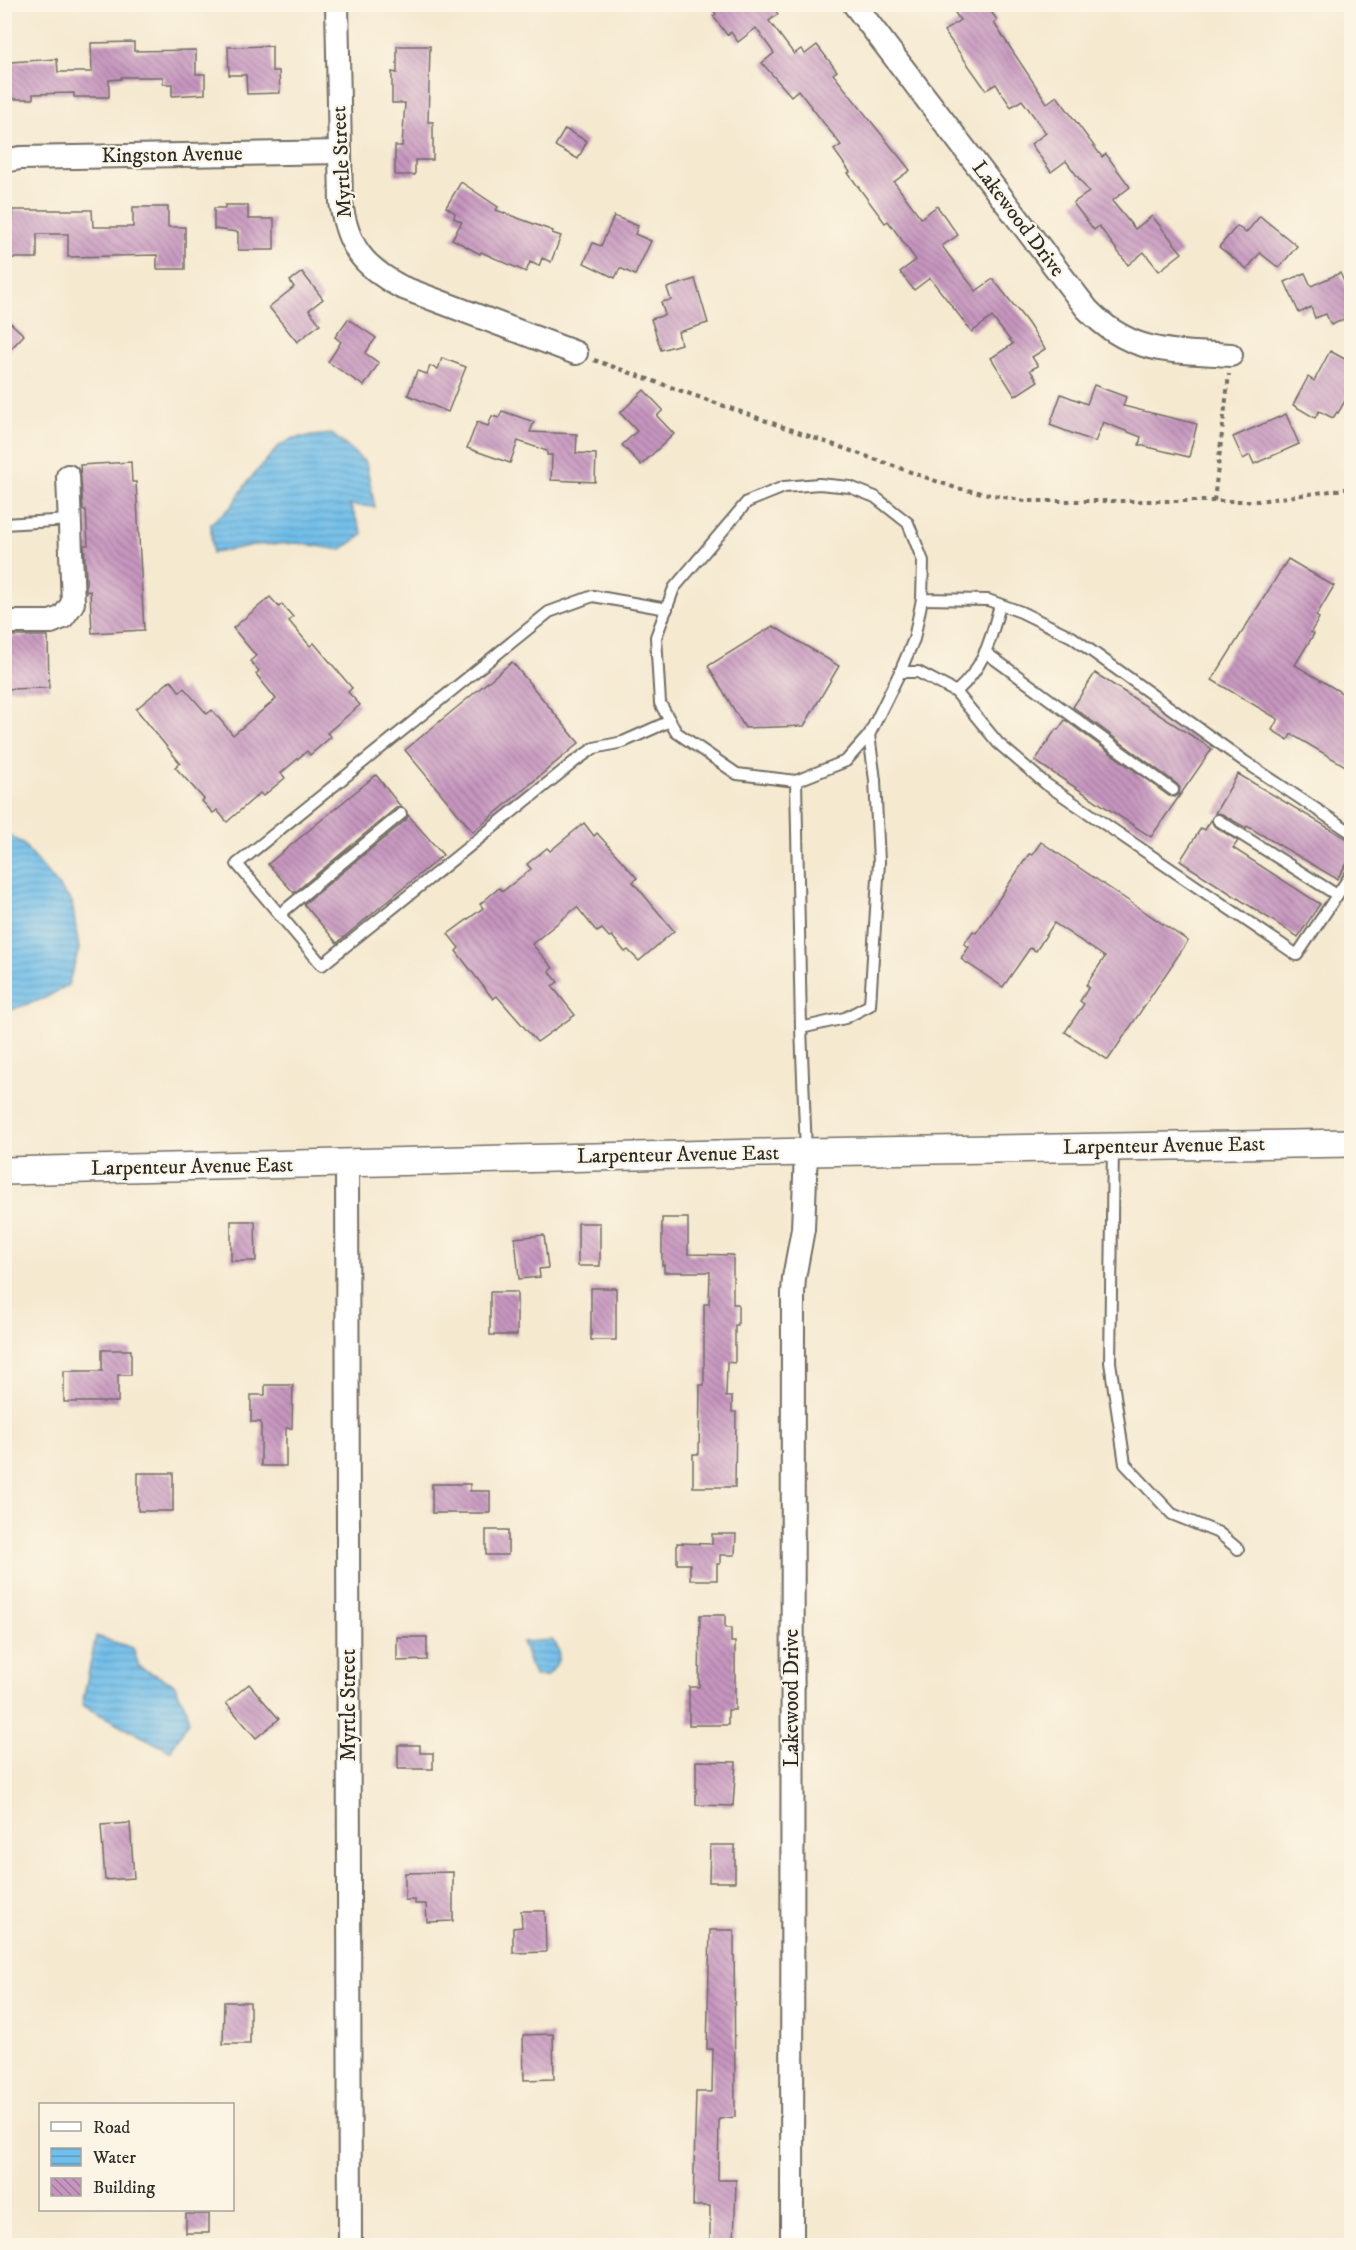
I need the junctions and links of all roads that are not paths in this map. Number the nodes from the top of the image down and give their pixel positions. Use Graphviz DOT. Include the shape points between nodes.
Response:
graph roads {
  1 [pos="337,4"];
  2 [pos="854,4"];
  3 [pos="340,152"];
  4 [pos="4,160"];
  5 [pos="576,353"];
  6 [pos="1231,355"];
  7 [pos="68,476"];
  8 [pos="70,520"];
  9 [pos="4,524"];
  10 [pos="922,599"];
  11 [pos="1000,605"];
  12 [pos="667,609"];
  13 [pos="4,622"];
  14 [pos="986,652"];
  15 [pos="900,672"];
  16 [pos="956,692"];
  17 [pos="670,722"];
  18 [pos="869,735"];
  19 [pos="796,781"];
  20 [pos="1173,790"];
  21 [pos="401,814"];
  22 [pos="1218,820"];
  23 [pos="1352,833"];
  24 [pos="1352,873"];
  25 [pos="1336,896"];
  26 [pos="279,915"];
  27 [pos="801,1028"];
  28 [pos="1352,1143"];
  29 [pos="1113,1147"];
  30 [pos="806,1152"];
  31 [pos="347,1164"];
  32 [pos="4,1171"];
  33 [pos="1238,1549"];
  34 [pos="350,2246"];
  35 [pos="792,2246"];
  1 -- 3 [label="street, Myrtle Street"];
  2 -- 6 [label="street, Lakewood Drive" via="1102,325 1143,347"];
  3 -- 4 [label="street, Kingston Avenue"];
  3 -- 5 [label="street, Myrtle Street" via="344,224 352,244 381,277"];
  7 -- 8 [label="street"];
  8 -- 9 [label="lane"];
  8 -- 13 [label="street" via="73,603 63,617 51,622"];
  10 -- 11 [label="lane" via="988,600"];
  10 -- 12 [label="lane" via="923,561 908,523 875,497 850,487 819,484 784,487 747,502 674,588"];
  10 -- 15 [label="lane" via="914,639"];
  11 -- 14 [label="lane"];
  11 -- 23 [label="lane" via="1072,637 1234,755"];
  12 -- 17 [label="lane" via="656,637 660,703"];
  12 -- 26 [label="lane" via="593,596 549,612 237,864"];
  14 -- 16 [label="lane" via="973,677"];
  14 -- 20 [label="lane"];
  15 -- 16 [label="lane" via="918,672"];
  15 -- 18 [label="lane"];
  16 -- 25 [label="lane" via="998,743 1046,784 1297,955"];
  17 -- 19 [label="lane" via="676,732 737,774"];
  17 -- 26 [label="lane" via="623,742 594,748 322,965"];
  18 -- 19 [label="lane" via="846,761"];
  18 -- 27 [label="lane" via="879,862 870,1005 845,1018"];
  19 -- 27 [label="lane"];
  21 -- 26 [label="lane"];
  22 -- 25 [label="lane"];
  24 -- 25 [label="lane"];
  27 -- 30 [label="lane"];
  28 -- 29 [label="street, Larpenteur Avenue East"];
  29 -- 30 [label="street, Larpenteur Avenue East"];
  29 -- 33 [label="lane" via="1110,1362 1125,1464 1172,1514 1219,1533"];
  30 -- 31 [label="street, Larpenteur Avenue East"];
  30 -- 35 [label="street, Lakewood Drive" via="803,1229 793,1293"];
  31 -- 32 [label="street, Larpenteur Avenue East"];
  31 -- 34 [label="street, Myrtle Street"];
}
